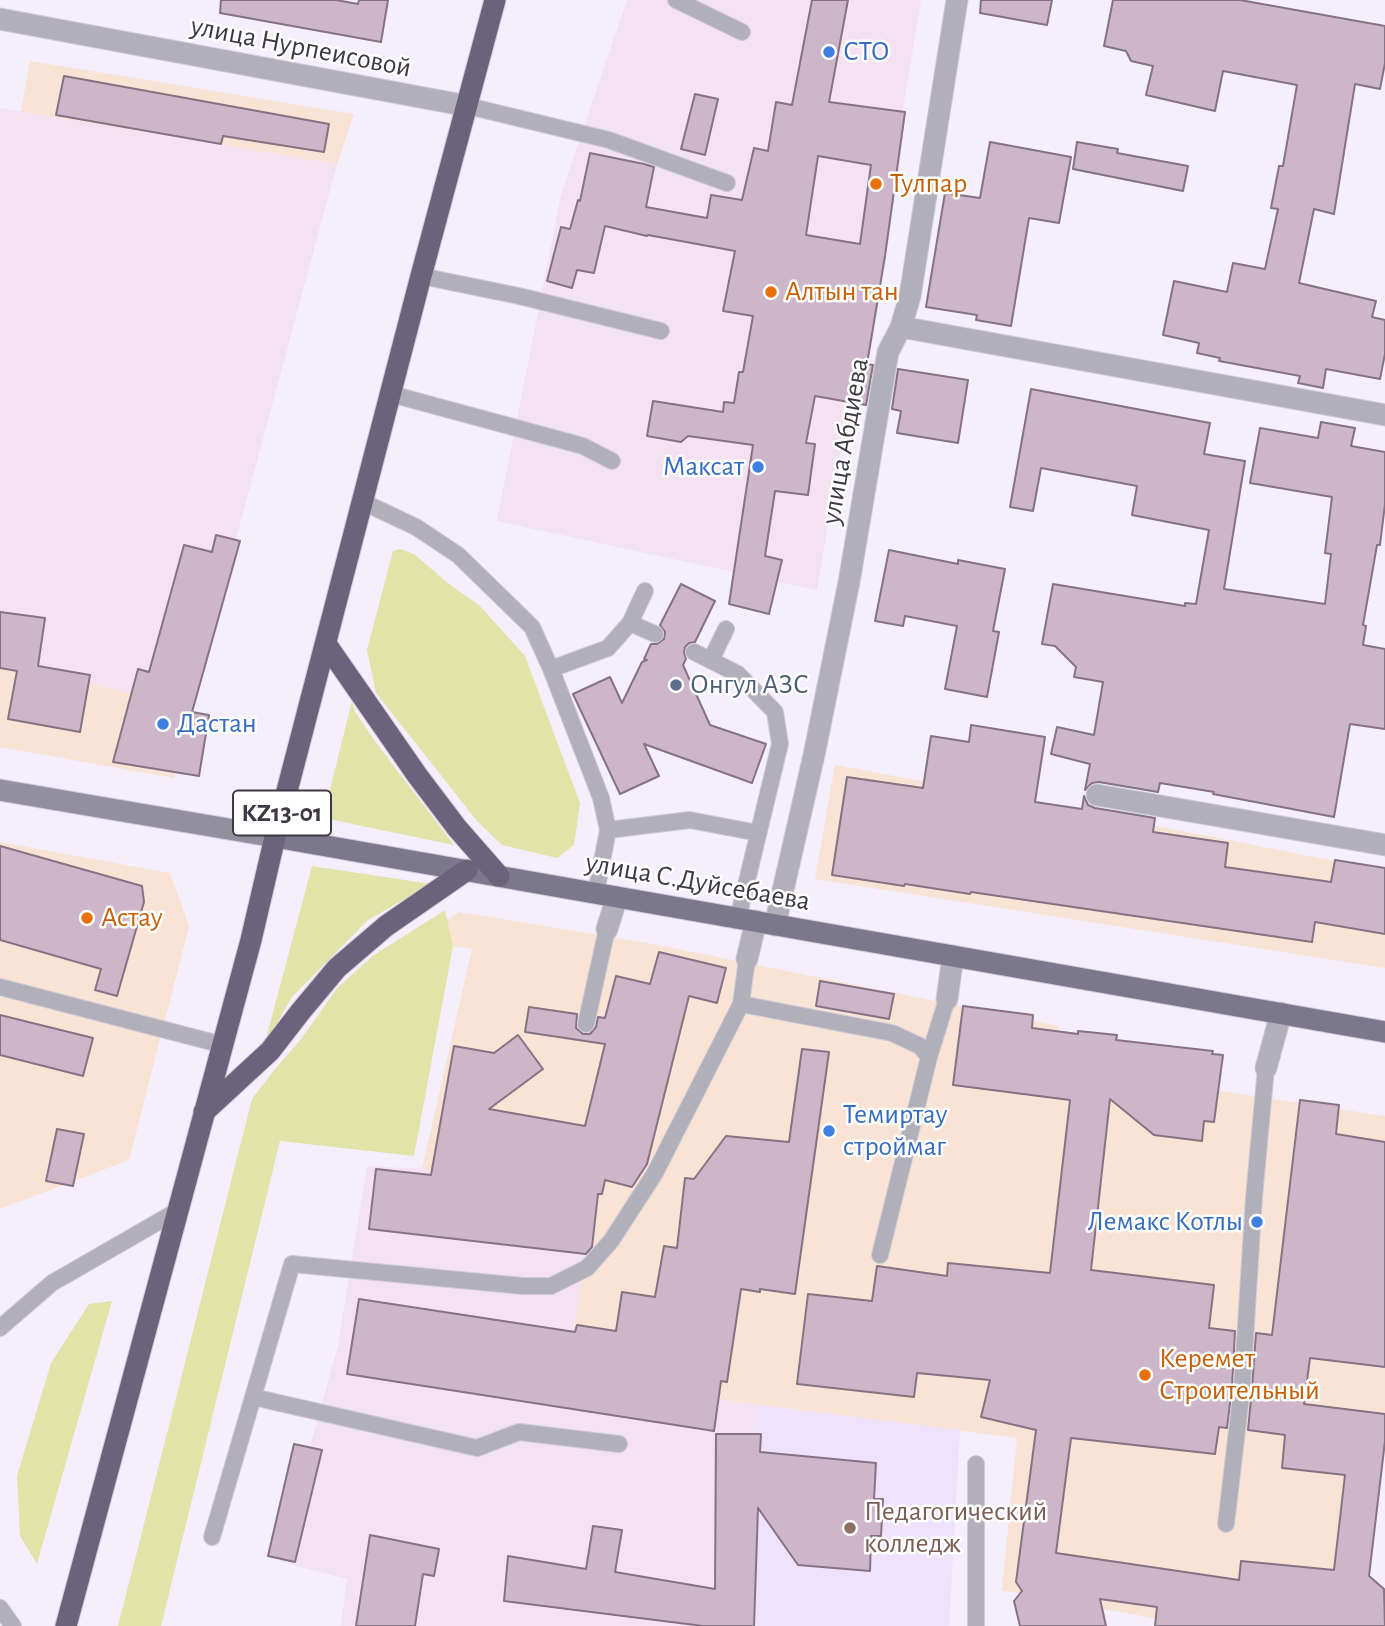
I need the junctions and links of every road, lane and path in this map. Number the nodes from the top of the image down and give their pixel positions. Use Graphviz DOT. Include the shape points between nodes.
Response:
graph roads {
  1 [pos="495,0"];
  2 [pos="676,0"];
  3 [pos="957,0"];
  4 [pos="0,19"];
  5 [pos="742,32"];
  6 [pos="468,107"];
  7 [pos="727,183"];
  8 [pos="421,276"];
  9 [pos="901,327"];
  10 [pos="661,331"];
  11 [pos="391,394"];
  12 [pos="1385,415"];
  13 [pos="612,461"];
  14 [pos="363,502"];
  15 [pos="645,591"];
  16 [pos="630,623"];
  17 [pos="726,629"];
  18 [pos="655,634"];
  19 [pos="326,644"];
  20 [pos="694,652"];
  21 [pos="711,660"];
  22 [pos="551,669"];
  23 [pos="0,790"];
  24 [pos="1097,795"];
  25 [pos="608,830"];
  26 [pos="758,832"];
  27 [pos="275,837"];
  28 [pos="1385,845"];
  29 [pos="467,870"];
  30 [pos="499,876"];
  31 [pos="607,895"];
  32 [pos="757,921"];
  33 [pos="607,929"];
  34 [pos="953,956"];
  35 [pos="747,960"];
  36 [pos="0,987"];
  37 [pos="947,999"];
  38 [pos="741,1004"];
  39 [pos="1280,1013"];
  40 [pos="586,1024"];
  41 [pos="1385,1032"];
  42 [pos="223,1045"];
  43 [pos="929,1057"];
  44 [pos="1266,1068"];
  45 [pos="204,1112"];
  46 [pos="177,1211"];
  47 [pos="880,1255"];
  48 [pos="0,1328"];
  49 [pos="253,1397"];
  50 [pos="619,1444"];
  51 [pos="976,1464"];
  52 [pos="1226,1524"];
  53 [pos="212,1536"];
  54 [pos="0,1608"];
  55 [pos="13,1626"];
  56 [pos="66,1626"];
  57 [pos="976,1626"];
  1 -- 6 [label="highway, KZ13-01"];
  2 -- 5 [label="lane"];
  3 -- 9 [label="street, улица Абдиева" via="910,296"];
  4 -- 6 [label="street, улица Нурпеисовой"];
  6 -- 7 [label="lane" via="609,140"];
  6 -- 8 [label="highway, KZ13-01"];
  8 -- 10 [label="lane"];
  8 -- 11 [label="highway, KZ13-01"];
  9 -- 12 [label="street"];
  9 -- 32 [label="street, улица Абдиева" via="888,352 814,755"];
  11 -- 13 [label="lane" via="583,446"];
  11 -- 14 [label="highway, KZ13-01"];
  14 -- 19 [label="highway, KZ13-01"];
  14 -- 22 [label="lane" via="416,527 458,555 532,627"];
  15 -- 16 [label="lane"];
  16 -- 18 [label="lane"];
  16 -- 22 [label="lane" via="608,648"];
  17 -- 21 [label="lane"];
  19 -- 27 [label="highway, KZ13-01"];
  19 -- 30 [label="highway" via="425,786"];
  20 -- 21 [label="lane"];
  21 -- 26 [label="lane" via="738,674 775,712 780,744"];
  22 -- 25 [label="lane" via="601,798"];
  23 -- 27 [label="street, улица С.Дуйсебаева"];
  24 -- 28 [label="street"];
  25 -- 26 [label="lane" via="690,820"];
  25 -- 31 [label="lane"];
  26 -- 32 [label="lane"];
  27 -- 29 [label="main road, улица С.Дуйсебаева"];
  27 -- 42 [label="highway, KZ13-01"];
  29 -- 30 [label="main road, улица С.Дуйсебаева"];
  29 -- 45 [label="highway" via="386,926 337,968 270,1051"];
  30 -- 31 [label="main road, улица С.Дуйсебаева"];
  31 -- 32 [label="main road, улица С.Дуйсебаева"];
  31 -- 33 [label="street"];
  32 -- 34 [label="main road, улица С.Дуйсебаева"];
  32 -- 35 [label="street, улица Абдиева"];
  33 -- 40 [label="lane"];
  34 -- 37 [label="street"];
  34 -- 39 [label="main road, улица С.Дуйсебаева"];
  35 -- 38 [label="lane"];
  36 -- 42 [label="lane"];
  37 -- 43 [label="lane"];
  38 -- 43 [label="lane" via="892,1033 920,1046"];
  38 -- 49 [label="lane" via="655,1173 611,1241 587,1268 551,1286 523,1286 292,1264"];
  39 -- 41 [label="main road, улица С.Дуйсебаева"];
  39 -- 44 [label="street"];
  42 -- 45 [label="highway, KZ13-01"];
  43 -- 47 [label="lane"];
  44 -- 52 [label="lane" via="1242,1388"];
  45 -- 46 [label="highway, KZ13-01"];
  46 -- 48 [label="lane" via="52,1283"];
  46 -- 56 [label="highway, KZ13-01"];
  49 -- 50 [label="lane" via="477,1448 519,1432"];
  49 -- 53 [label="lane"];
  51 -- 57 [label="lane"];
  54 -- 55 [label="lane"];
}
